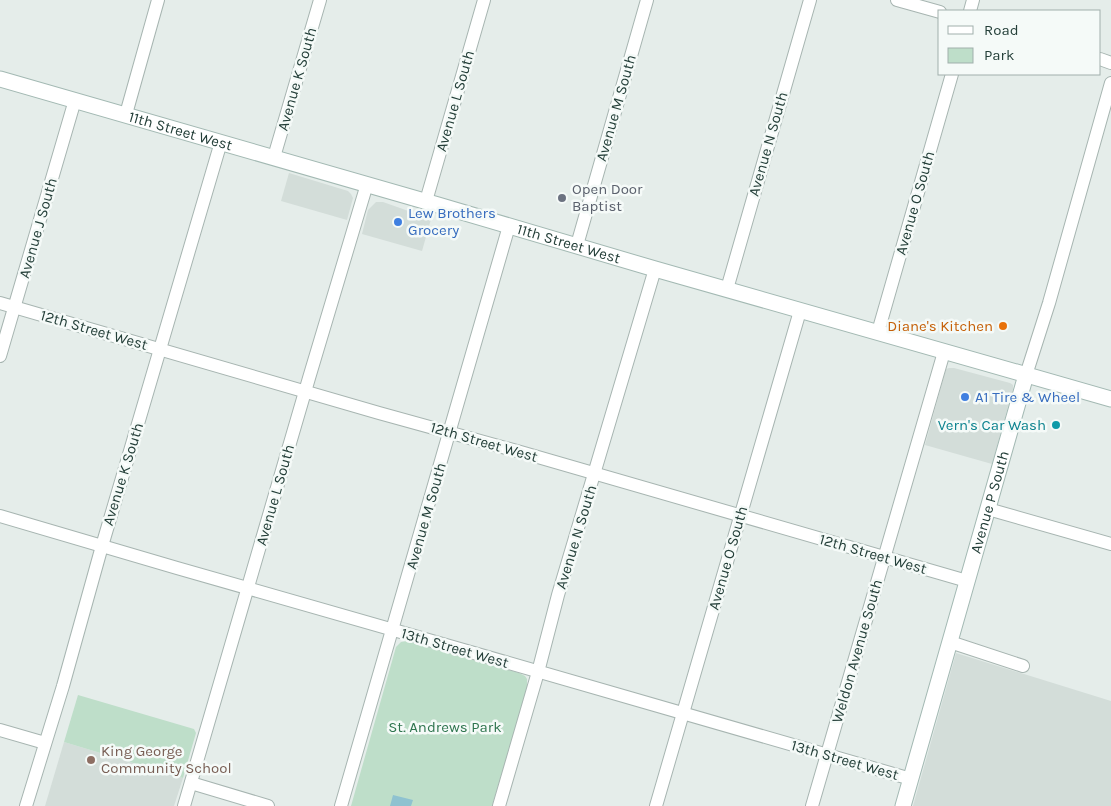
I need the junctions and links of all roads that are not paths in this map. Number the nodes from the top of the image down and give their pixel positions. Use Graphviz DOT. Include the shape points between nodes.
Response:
graph roads {
  1 [pos="158,0"];
  2 [pos="320,0"];
  3 [pos="484,0"];
  4 [pos="647,0"];
  5 [pos="810,0"];
  6 [pos="898,0"];
  7 [pos="938,11"];
  8 [pos="952,75"];
  9 [pos="0,79"];
  10 [pos="1111,83"];
  11 [pos="75,100"];
  12 [pos="126,114"];
  13 [pos="1106,124"];
  14 [pos="220,142"];
  15 [pos="274,157"];
  16 [pos="367,184"];
  17 [pos="426,201"];
  18 [pos="510,226"];
  19 [pos="577,245"];
  20 [pos="655,269"];
  21 [pos="727,289"];
  22 [pos="0,302"];
  23 [pos="14,307"];
  24 [pos="800,310"];
  25 [pos="878,332"];
  26 [pos="160,349"];
  27 [pos="944,352"];
  28 [pos="0,356"];
  29 [pos="1026,375"];
  30 [pos="305,391"];
  31 [pos="1111,399"];
  32 [pos="450,432"];
  33 [pos="594,474"];
  34 [pos="988,509"];
  35 [pos="0,516"];
  36 [pos="740,516"];
  37 [pos="1111,544"];
  38 [pos="102,546"];
  39 [pos="884,558"];
  40 [pos="967,582"];
  41 [pos="248,588"];
  42 [pos="393,630"];
  43 [pos="950,642"];
  44 [pos="1023,666"];
  45 [pos="538,672"];
  46 [pos="682,713"];
  47 [pos="0,730"];
  48 [pos="45,743"];
  49 [pos="827,755"];
  50 [pos="911,779"];
  51 [pos="191,783"];
  52 [pos="26,806"];
  53 [pos="184,806"];
  54 [pos="268,806"];
  55 [pos="341,806"];
  56 [pos="499,806"];
  57 [pos="656,806"];
  58 [pos="812,806"];
  59 [pos="903,806"];
  1 -- 12 [label="street"];
  2 -- 15 [label="street, Avenue K South"];
  3 -- 17 [label="street, Avenue L South"];
  4 -- 19 [label="street, Avenue M South"];
  5 -- 21 [label="street, Avenue N South"];
  6 -- 7 [label="street"];
  8 -- 25 [label="street, Avenue O South"];
  9 -- 11 [label="street, 11th Street West"];
  10 -- 13 [label="street, Avenue P South"];
  11 -- 12 [label="street, 11th Street West"];
  11 -- 23 [label="street, Avenue J South"];
  12 -- 14 [label="street, 11th Street West"];
  13 -- 29 [label="street, Avenue P South"];
  14 -- 15 [label="street, 11th Street West"];
  14 -- 26 [label="street, Avenue K South"];
  15 -- 16 [label="street, 11th Street West"];
  16 -- 17 [label="street, 11th Street West"];
  16 -- 30 [label="street, Avenue L South"];
  17 -- 18 [label="street, 11th Street West"];
  18 -- 19 [label="street, 11th Street West"];
  18 -- 32 [label="street, Avenue M South"];
  19 -- 20 [label="street, 11th Street West"];
  20 -- 21 [label="street, 11th Street West"];
  20 -- 33 [label="street, Avenue N South"];
  21 -- 24 [label="street, 11th Street West"];
  22 -- 23 [label="street, 12th Street West"];
  23 -- 26 [label="street, 12th Street West"];
  23 -- 28 [label="street, Avenue J South"];
  24 -- 25 [label="street, 11th Street West"];
  24 -- 36 [label="street, Avenue O South"];
  25 -- 27 [label="street, 11th Street West"];
  26 -- 30 [label="street, 12th Street West"];
  26 -- 38 [label="street, Avenue K South"];
  27 -- 29 [label="street, 11th Street West"];
  27 -- 39 [label="street, Weldon Avenue South"];
  29 -- 31 [label="street, 11th Street West"];
  29 -- 34 [label="street, Avenue P South"];
  30 -- 32 [label="street, 12th Street West"];
  30 -- 41 [label="street, Avenue L South"];
  32 -- 33 [label="street, 12th Street West"];
  32 -- 42 [label="street, Avenue M South"];
  33 -- 36 [label="street, 12th Street West"];
  33 -- 45 [label="street, Avenue N South"];
  34 -- 37 [label="street"];
  34 -- 40 [label="street, Avenue P South"];
  35 -- 38 [label="street, 13th Street West"];
  36 -- 39 [label="street, 12th Street West"];
  36 -- 46 [label="street, Avenue O South"];
  38 -- 41 [label="street, 13th Street West"];
  38 -- 48 [label="street, Avenue K South"];
  39 -- 40 [label="street, 12th Street West"];
  39 -- 49 [label="street, Weldon Avenue South"];
  40 -- 43 [label="street, Avenue P South"];
  41 -- 42 [label="street, 13th Street West"];
  41 -- 51 [label="street, Avenue L South"];
  42 -- 45 [label="street, 13th Street West"];
  42 -- 55 [label="street, Avenue M South"];
  43 -- 44 [label="street"];
  43 -- 50 [label="street, Avenue P South"];
  45 -- 46 [label="street, 13th Street West"];
  45 -- 56 [label="street, Avenue N South"];
  46 -- 49 [label="street, 13th Street West"];
  46 -- 57 [label="street, Avenue O South"];
  47 -- 48 [label="street"];
  48 -- 52 [label="street, Avenue K South"];
  49 -- 50 [label="street, 13th Street West"];
  49 -- 58 [label="street, Weldon Avenue South"];
  50 -- 59 [label="street, Avenue P South"];
  51 -- 53 [label="street, Avenue L South"];
  51 -- 54 [label="street"];
}
